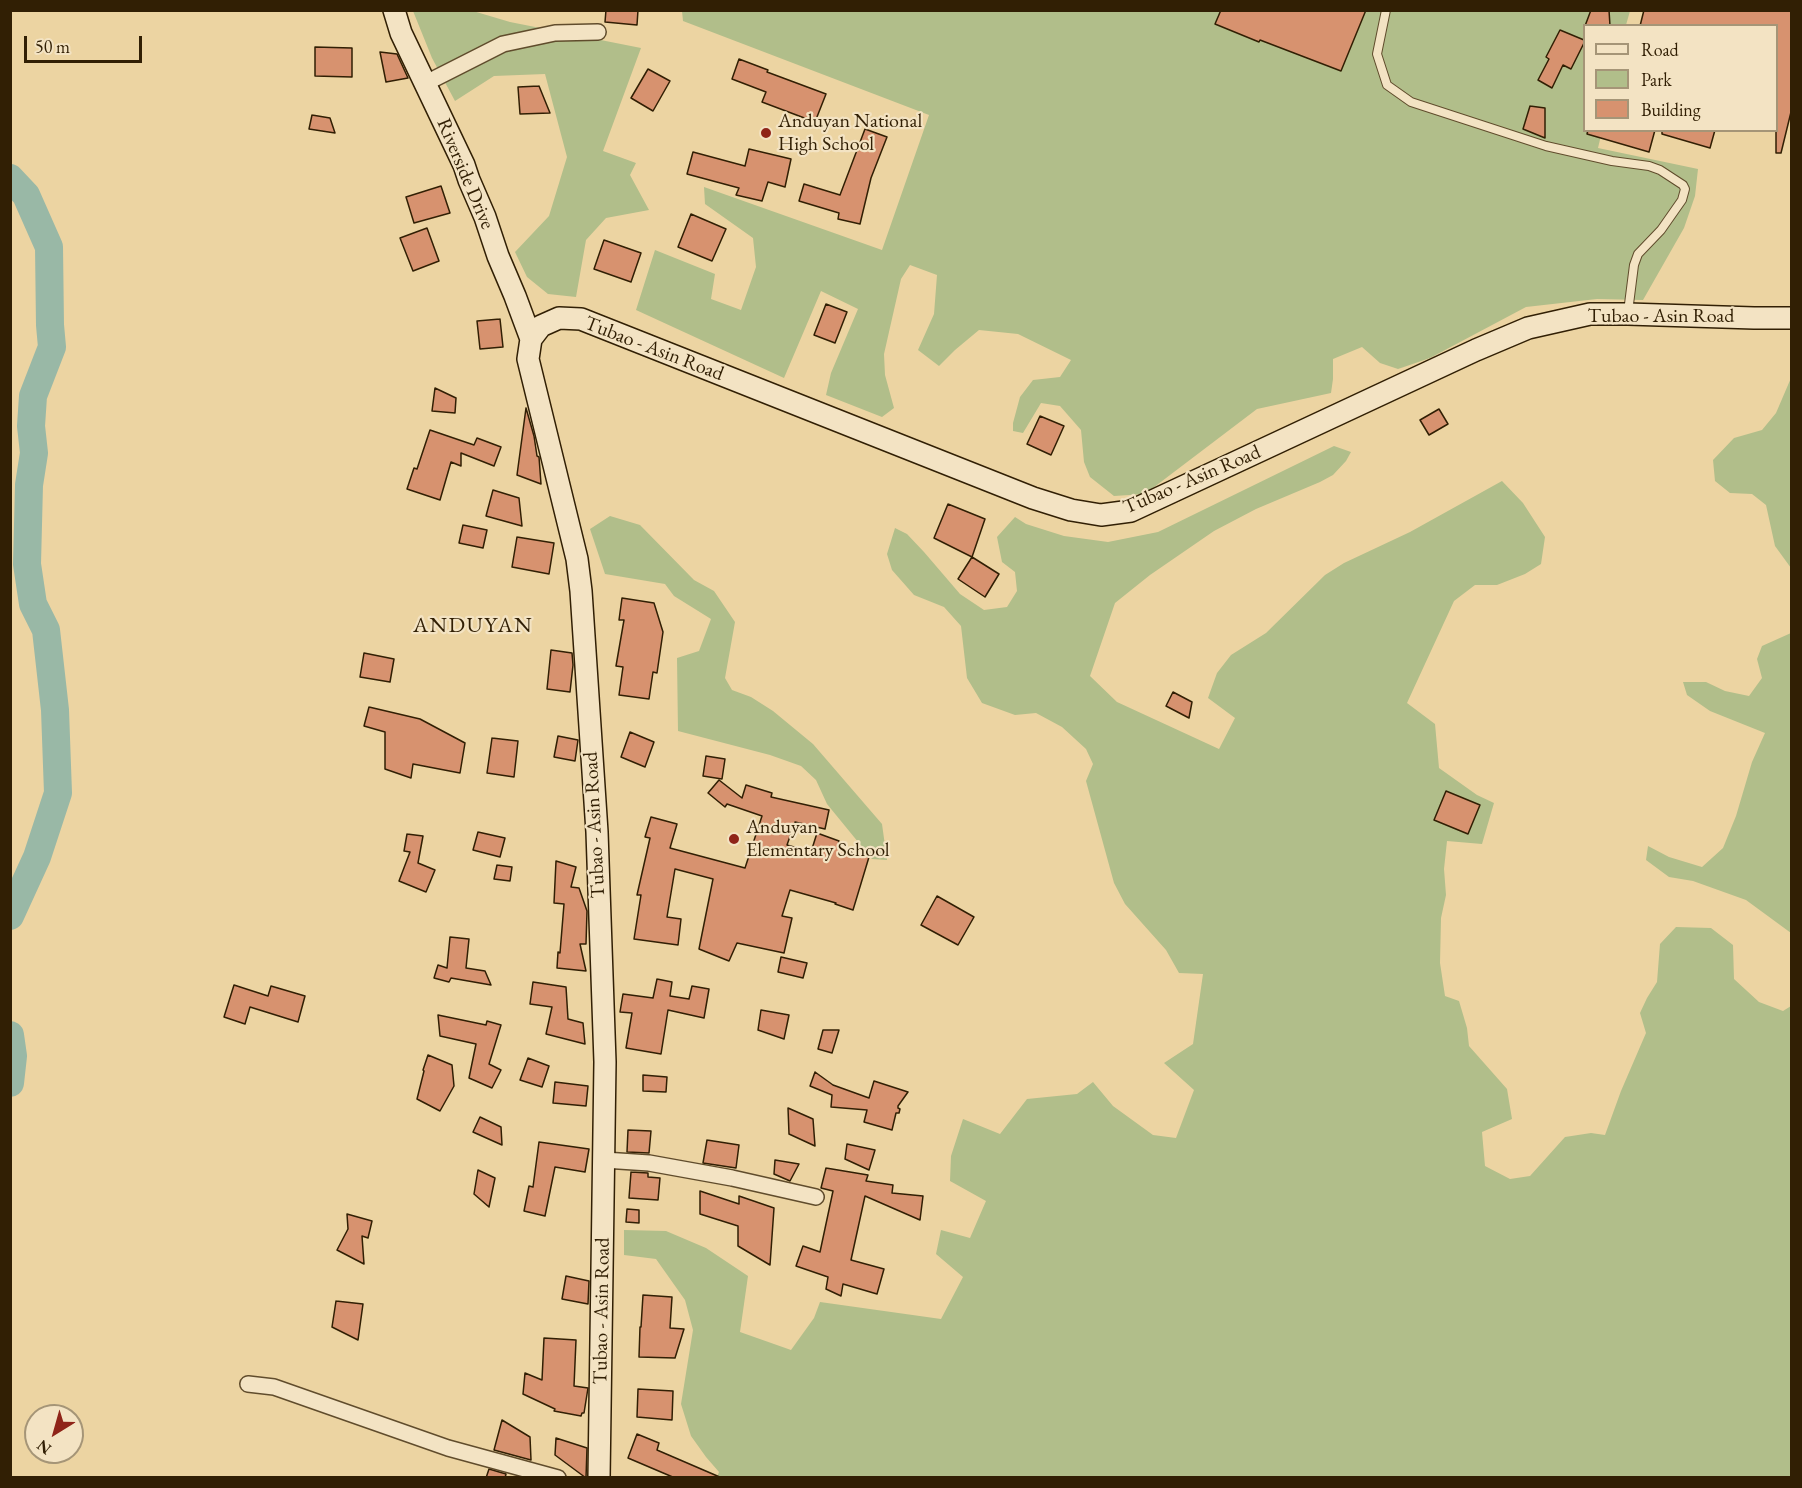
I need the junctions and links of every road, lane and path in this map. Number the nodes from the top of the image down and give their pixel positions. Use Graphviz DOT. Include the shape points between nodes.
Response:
graph roads {
  1 [pos="394,10"];
  2 [pos="1386,10"];
  3 [pos="598,32"];
  4 [pos="426,83"];
  5 [pos="1628,314"];
  6 [pos="1791,318"];
  7 [pos="531,339"];
  8 [pos="604,1160"];
  9 [pos="816,1197"];
  10 [pos="248,1384"];
  11 [pos="558,1478"];
  12 [pos="599,1478"];
  1 -- 4 [label="main road, Riverside Drive"];
  2 -- 5 [label="lane" via="1377,54 1387,85 1412,102 1546,146 1649,166 1683,185 1682,200 1662,230 1638,254"];
  3 -- 4 [label="street" via="555,33 503,44"];
  4 -- 7 [label="main road, Riverside Drive" via="486,217"];
  5 -- 6 [label="main road, Tubao - Asin Road"];
  5 -- 7 [label="main road, Tubao - Asin Road" via="1590,314 1528,328 1131,511 1101,515 1033,498 582,319 559,318 541,326"];
  7 -- 8 [label="main road, Tubao - Asin Road" via="528,359 577,559 581,591 597,832 605,1062"];
  8 -- 9 [label="street" via="659,1165"];
  8 -- 12 [label="main road, Tubao - Asin Road"];
  10 -- 11 [label="street" via="274,1387 448,1449"];
}
